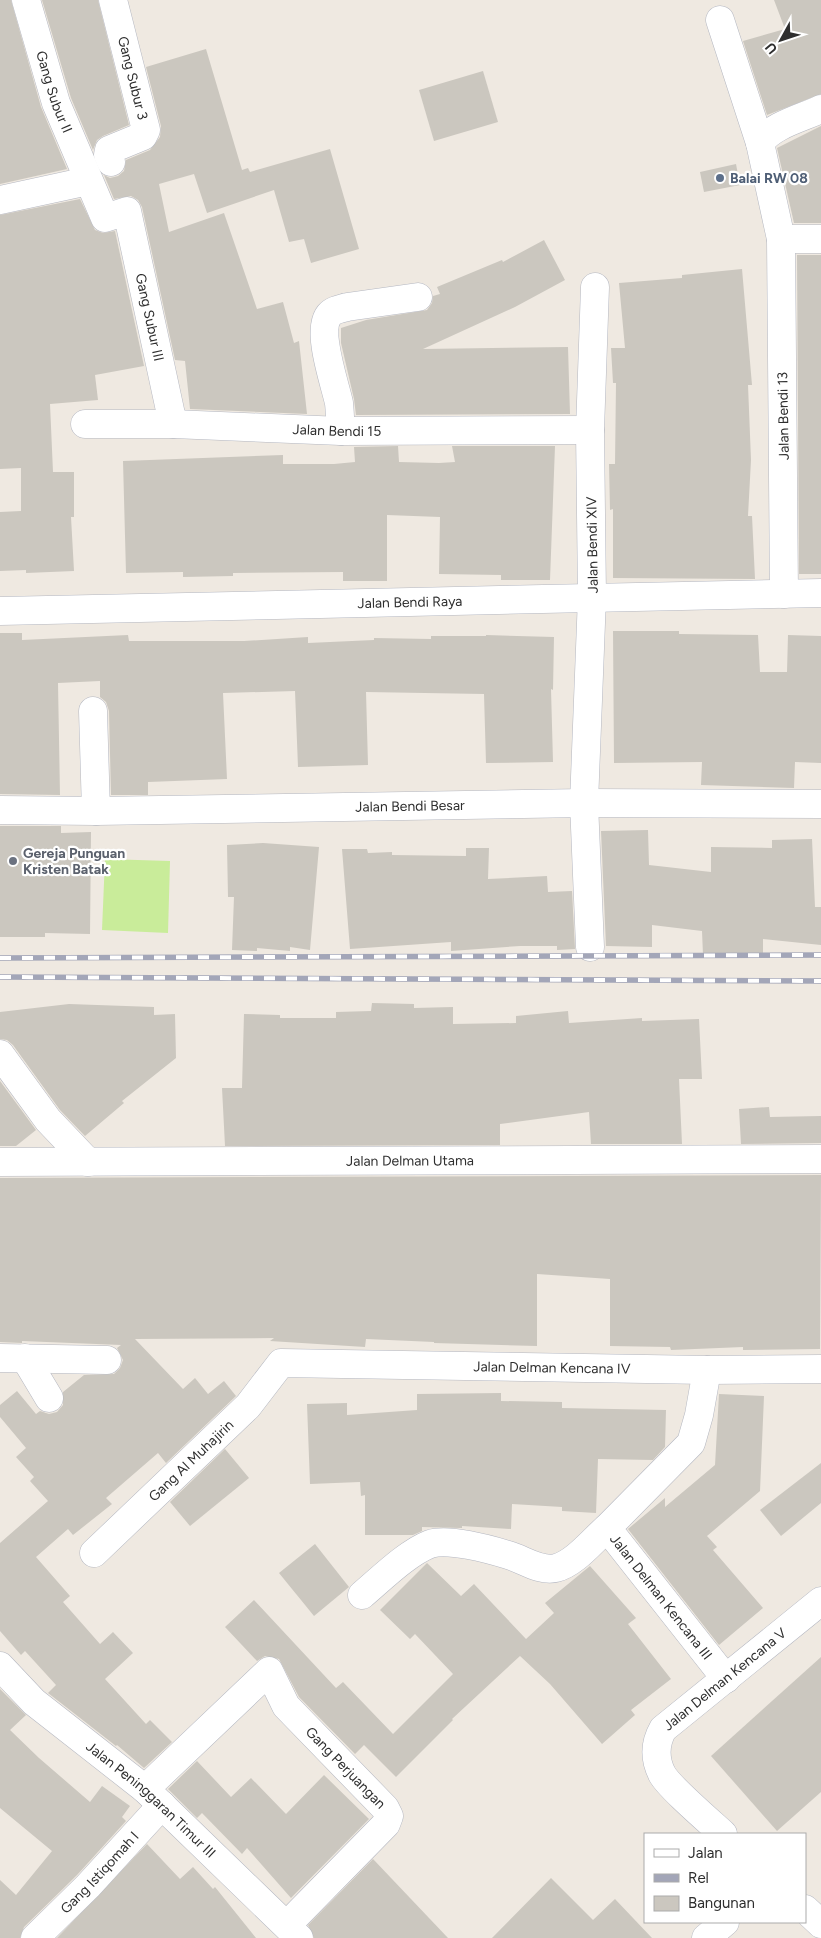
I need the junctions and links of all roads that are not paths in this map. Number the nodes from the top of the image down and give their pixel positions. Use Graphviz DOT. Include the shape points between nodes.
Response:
graph roads {
  1 [pos="26,0"];
  2 [pos="113,0"];
  3 [pos="720,20"];
  4 [pos="821,109"];
  5 [pos="760,143"];
  6 [pos="111,162"];
  7 [pos="88,181"];
  8 [pos="0,200"];
  9 [pos="127,211"];
  10 [pos="781,239"];
  11 [pos="821,239"];
  12 [pos="595,287"];
  13 [pos="418,297"];
  14 [pos="84,424"];
  15 [pos="173,424"];
  16 [pos="590,430"];
  17 [pos="341,431"];
  18 [pos="821,593"];
  19 [pos="784,594"];
  20 [pos="592,596"];
  21 [pos="0,611"];
  22 [pos="93,712"];
  23 [pos="584,803"];
  24 [pos="821,804"];
  25 [pos="0,810"];
  26 [pos="96,811"];
  27 [pos="590,947"];
  28 [pos="0,1054"];
  29 [pos="821,1158"];
  30 [pos="0,1162"];
  31 [pos="88,1162"];
  32 [pos="12,1358"];
  33 [pos="107,1360"];
  34 [pos="281,1363"];
  35 [pos="821,1369"];
  36 [pos="707,1370"];
  37 [pos="48,1398"];
  38 [pos="607,1528"];
  39 [pos="94,1553"];
  40 [pos="362,1595"];
  41 [pos="821,1601"];
  42 [pos="0,1666"];
  43 [pos="269,1671"];
  44 [pos="726,1679"];
  45 [pos="153,1797"];
  46 [pos="723,1833"];
  47 [pos="806,1910"];
  48 [pos="724,1923"];
  49 [pos="821,1924"];
  50 [pos="293,1932"];
  51 [pos="35,1938"];
  52 [pos="706,1938"];
  1 -- 7 [label="street, Gang Subur II" via="56,103"];
  2 -- 6 [label="street, Gang Subur 3" via="146,130 143,136 109,150"];
  3 -- 5 [label="street, Jalan Bendi 13"];
  4 -- 5 [label="street" via="774,130"];
  5 -- 10 [label="street, Jalan Bendi 13"];
  7 -- 8 [label="street"];
  7 -- 9 [label="street, Gang Subur II" via="105,218"];
  9 -- 15 [label="street, Gang Subur III"];
  10 -- 11 [label="street"];
  10 -- 19 [label="street, Jalan Bendi 13"];
  12 -- 16 [label="street, Jalan Bendi XIV"];
  13 -- 17 [label="street" via="347,307 328,316 325,342 339,405"];
  14 -- 15 [label="street, Jalan Bendi 15"];
  15 -- 17 [label="street, Jalan Bendi 15"];
  16 -- 17 [label="street, Jalan Bendi 15"];
  16 -- 20 [label="street, Jalan Bendi XIV"];
  18 -- 19 [label="street, Jalan Bendi Raya"];
  19 -- 20 [label="street, Jalan Bendi Raya"];
  20 -- 21 [label="street, Jalan Bendi Raya"];
  20 -- 23 [label="street, Jalan Bendi XIV"];
  22 -- 26 [label="street"];
  23 -- 24 [label="street, Jalan Bendi Besar"];
  23 -- 26 [label="street, Jalan Bendi Besar"];
  23 -- 27 [label="street, Jalan Bendi XIV"];
  25 -- 26 [label="street, Jalan Bendi Besar"];
  28 -- 31 [label="street" via="48,1120"];
  29 -- 31 [label="street, Jalan Delman Utama"];
  30 -- 31 [label="street, Jalan Delman Utama"];
  32 -- 33 [label="street"];
  32 -- 37 [label="street"];
  34 -- 36 [label="street, Jalan Delman Kencana IV"];
  34 -- 39 [label="street, Gang Al Muhajirin" via="248,1406"];
  35 -- 36 [label="street, Jalan Delman Kencana IV"];
  36 -- 38 [label="street, Jalan Delman Kencana III" via="691,1443"];
  38 -- 40 [label="street" via="556,1568 545,1568 508,1554 446,1542 430,1544"];
  38 -- 44 [label="street, Jalan Delman Kencana III"];
  41 -- 44 [label="street, Jalan Delman Kencana V"];
  42 -- 45 [label="street, Jalan Peninggaran Timur III" via="34,1702"];
  43 -- 45 [label="street, Gang Istiqomah I"];
  43 -- 50 [label="street, Gang Perjuangan" via="286,1706 385,1808 389,1816 386,1824"];
  44 -- 46 [label="street, Jalan Delman Kencana V" via="663,1729 656,1747 663,1775"];
  45 -- 50 [label="street, Jalan Peninggaran Timur III"];
  45 -- 51 [label="street, Gang Istiqomah I" via="88,1886"];
  47 -- 49 [label="street"];
  48 -- 52 [label="street"];
}
